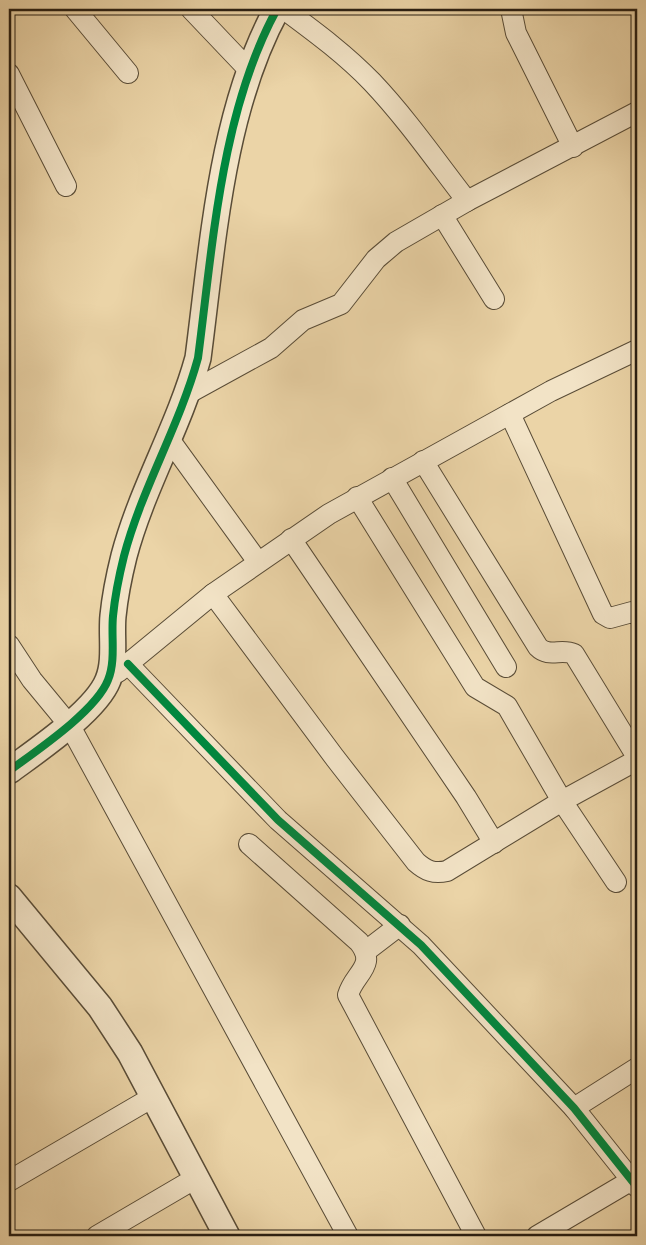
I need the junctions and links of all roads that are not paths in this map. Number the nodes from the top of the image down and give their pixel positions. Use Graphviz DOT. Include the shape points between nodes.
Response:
graph roads {
  1 [pos="75,9"];
  2 [pos="191,9"];
  3 [pos="277,9"];
  4 [pos="284,9"];
  5 [pos="510,9"];
  6 [pos="249,70"];
  7 [pos="128,73"];
  8 [pos="9,74"];
  9 [pos="637,112"];
  10 [pos="573,147"];
  11 [pos="66,186"];
  12 [pos="467,201"];
  13 [pos="442,215"];
  14 [pos="494,299"];
  15 [pos="637,350"];
  16 [pos="187,394"];
  17 [pos="510,414"];
  18 [pos="169,439"];
  19 [pos="423,461"];
  20 [pos="392,478"];
  21 [pos="357,497"];
  22 [pos="291,539"];
  23 [pos="258,562"];
  24 [pos="213,594"];
  25 [pos="637,615"];
  26 [pos="9,645"];
  27 [pos="128,664"];
  28 [pos="506,667"];
  29 [pos="109,679"];
  30 [pos="70,726"];
  31 [pos="637,759"];
  32 [pos="9,771"];
  33 [pos="562,801"];
  34 [pos="494,843"];
  35 [pos="249,844"];
  36 [pos="616,882"];
  37 [pos="9,898"];
  38 [pos="400,925"];
  39 [pos="366,951"];
  40 [pos="637,1068"];
  41 [pos="153,1098"];
  42 [pos="574,1108"];
  43 [pos="196,1178"];
  44 [pos="9,1180"];
  45 [pos="636,1182"];
  46 [pos="97,1236"];
  47 [pos="227,1236"];
  48 [pos="348,1236"];
  49 [pos="476,1236"];
  50 [pos="537,1236"];
  1 -- 7 [label="street"];
  2 -- 6 [label="street"];
  3 -- 6 [label="street"];
  4 -- 12 [label="street" via="339,51 372,82"];
  5 -- 10 [label="street" via="516,33"];
  6 -- 16 [label="street" via="225,170 198,358"];
  8 -- 11 [label="street"];
  9 -- 10 [label="street"];
  10 -- 12 [label="street"];
  12 -- 13 [label="street"];
  13 -- 14 [label="street"];
  13 -- 16 [label="street" via="387,249 342,304 303,320 271,348"];
  15 -- 17 [label="street"];
  16 -- 18 [label="street"];
  17 -- 19 [label="street"];
  17 -- 25 [label="street" via="603,614 610,618 632,612"];
  18 -- 23 [label="street"];
  18 -- 29 [label="street" via="139,506 123,558 113,616"];
  19 -- 20 [label="street"];
  19 -- 31 [label="street" via="538,647 547,653 574,654"];
  20 -- 21 [label="street"];
  20 -- 28 [label="street"];
  21 -- 22 [label="street"];
  21 -- 33 [label="street" via="475,687 507,706"];
  22 -- 23 [label="street"];
  22 -- 34 [label="street"];
  23 -- 24 [label="street"];
  24 -- 27 [label="street"];
  24 -- 34 [label="street" via="335,758 424,870 447,871"];
  26 -- 30 [label="street" via="26,673"];
  27 -- 29 [label="street"];
  27 -- 38 [label="street" via="278,820"];
  29 -- 30 [label="street"];
  30 -- 32 [label="street"];
  30 -- 48 [label="street"];
  31 -- 33 [label="street"];
  33 -- 34 [label="street"];
  33 -- 36 [label="street"];
  35 -- 39 [label="street"];
  37 -- 41 [label="street" via="100,1007 130,1053"];
  38 -- 39 [label="street"];
  38 -- 42 [label="street"];
  39 -- 49 [label="street" via="364,968 350,986 348,995"];
  40 -- 42 [label="street"];
  41 -- 43 [label="street"];
  41 -- 44 [label="street"];
  42 -- 45 [label="street"];
  43 -- 46 [label="street"];
  43 -- 47 [label="street"];
  45 -- 50 [label="street"];
}
